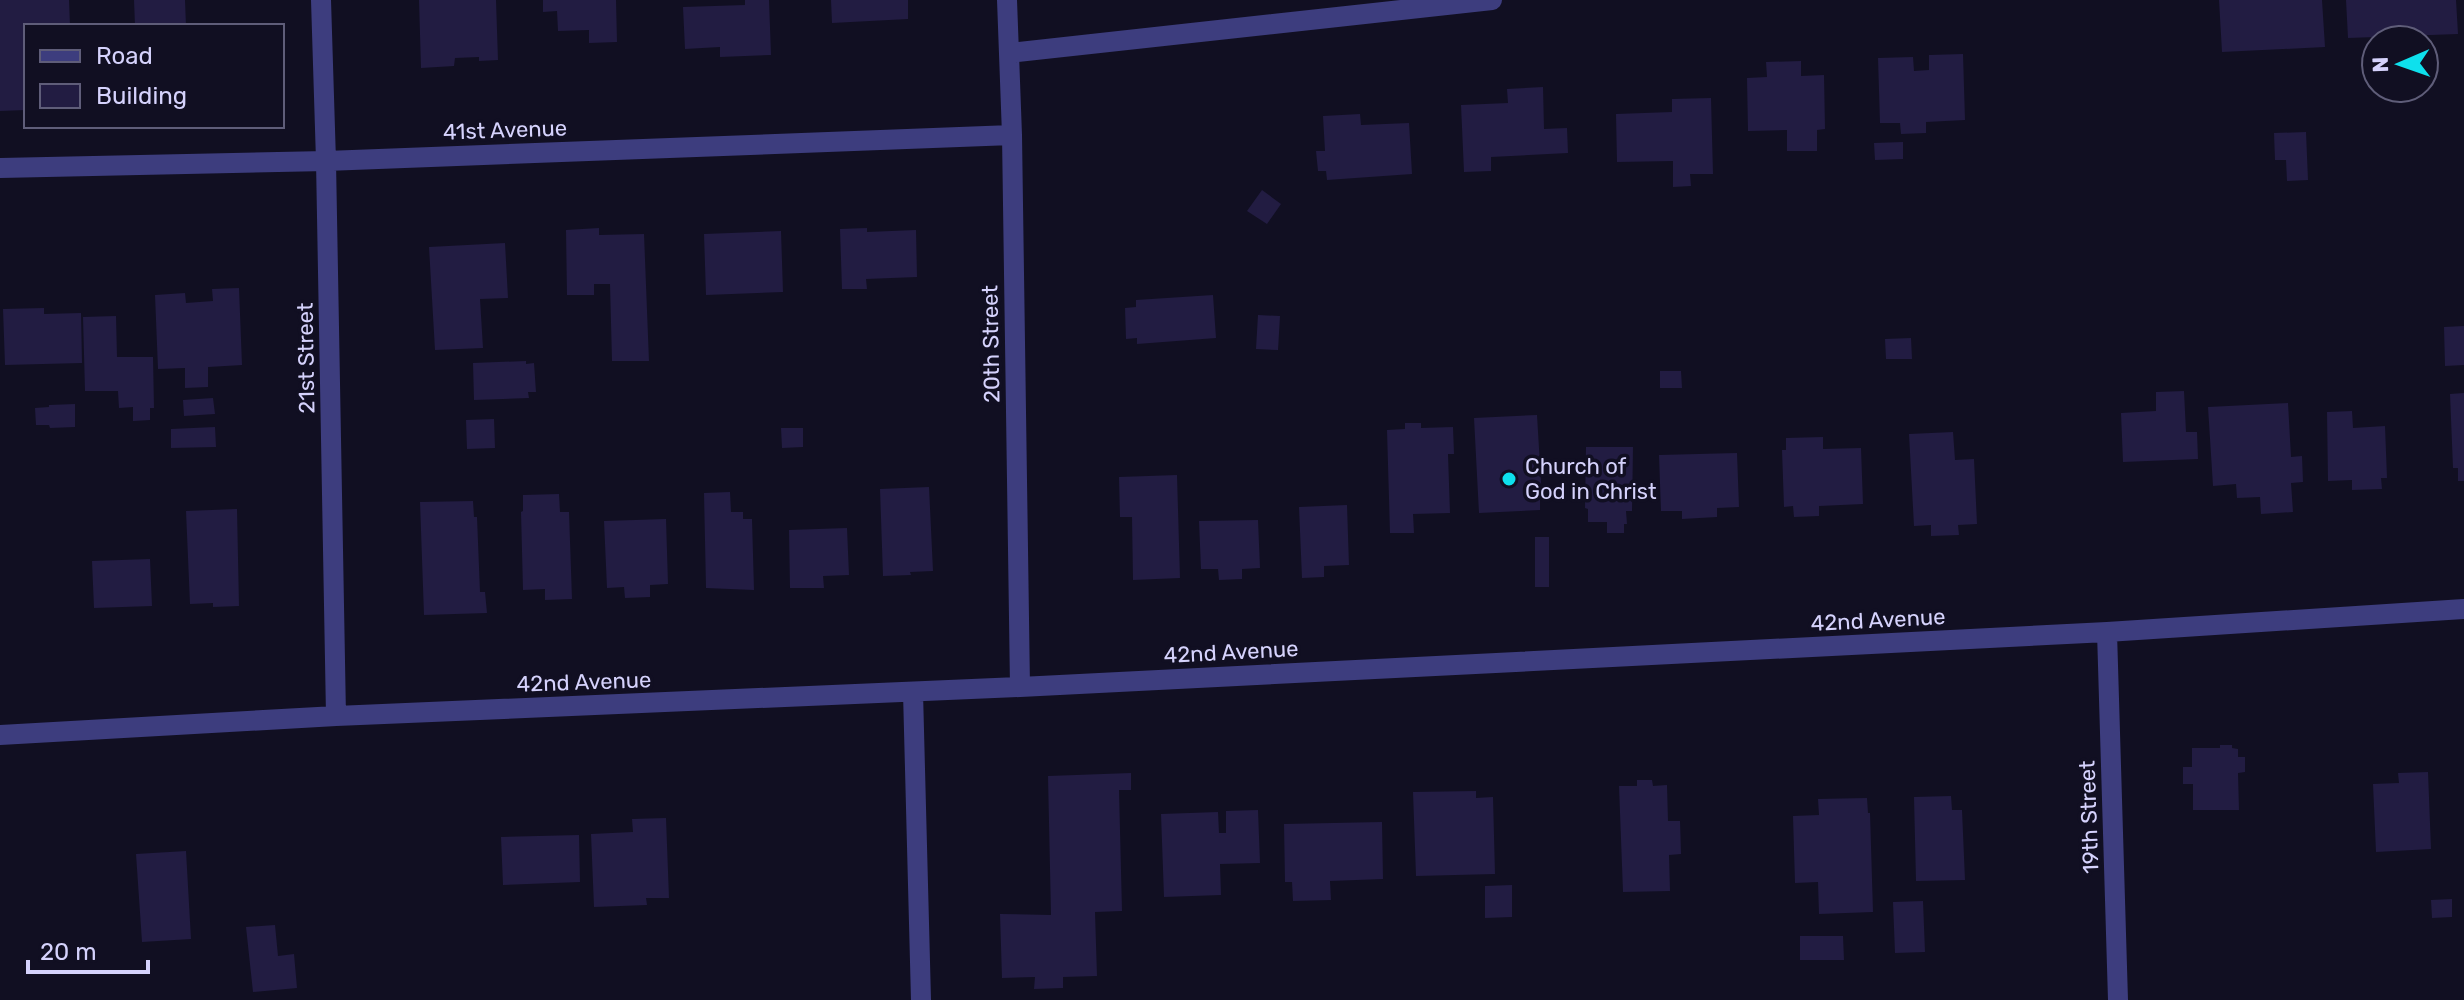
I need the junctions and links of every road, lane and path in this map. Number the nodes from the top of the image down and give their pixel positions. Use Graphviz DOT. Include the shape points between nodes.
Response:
graph roads {
  1 [pos="321,0"];
  2 [pos="1007,0"];
  3 [pos="1492,0"];
  4 [pos="1009,53"];
  5 [pos="1012,135"];
  6 [pos="326,161"];
  7 [pos="0,168"];
  8 [pos="2464,609"];
  9 [pos="2107,632"];
  10 [pos="1020,687"];
  11 [pos="913,692"];
  12 [pos="336,716"];
  13 [pos="0,735"];
  14 [pos="921,1000"];
  15 [pos="2118,1000"];
  1 -- 6 [label="street, 21st Street"];
  2 -- 4 [label="street, 20th Street"];
  3 -- 4 [label="street"];
  4 -- 5 [label="street, 20th Street"];
  5 -- 6 [label="street, 41st Avenue"];
  5 -- 10 [label="street, 20th Street"];
  6 -- 7 [label="street, 41st Avenue"];
  6 -- 12 [label="street, 21st Street"];
  8 -- 9 [label="street, 42nd Avenue"];
  9 -- 10 [label="street, 42nd Avenue"];
  9 -- 15 [label="street, 19th Street"];
  10 -- 11 [label="street, 42nd Avenue"];
  11 -- 12 [label="street, 42nd Avenue"];
  11 -- 14 [label="street"];
  12 -- 13 [label="street, 42nd Avenue"];
}
